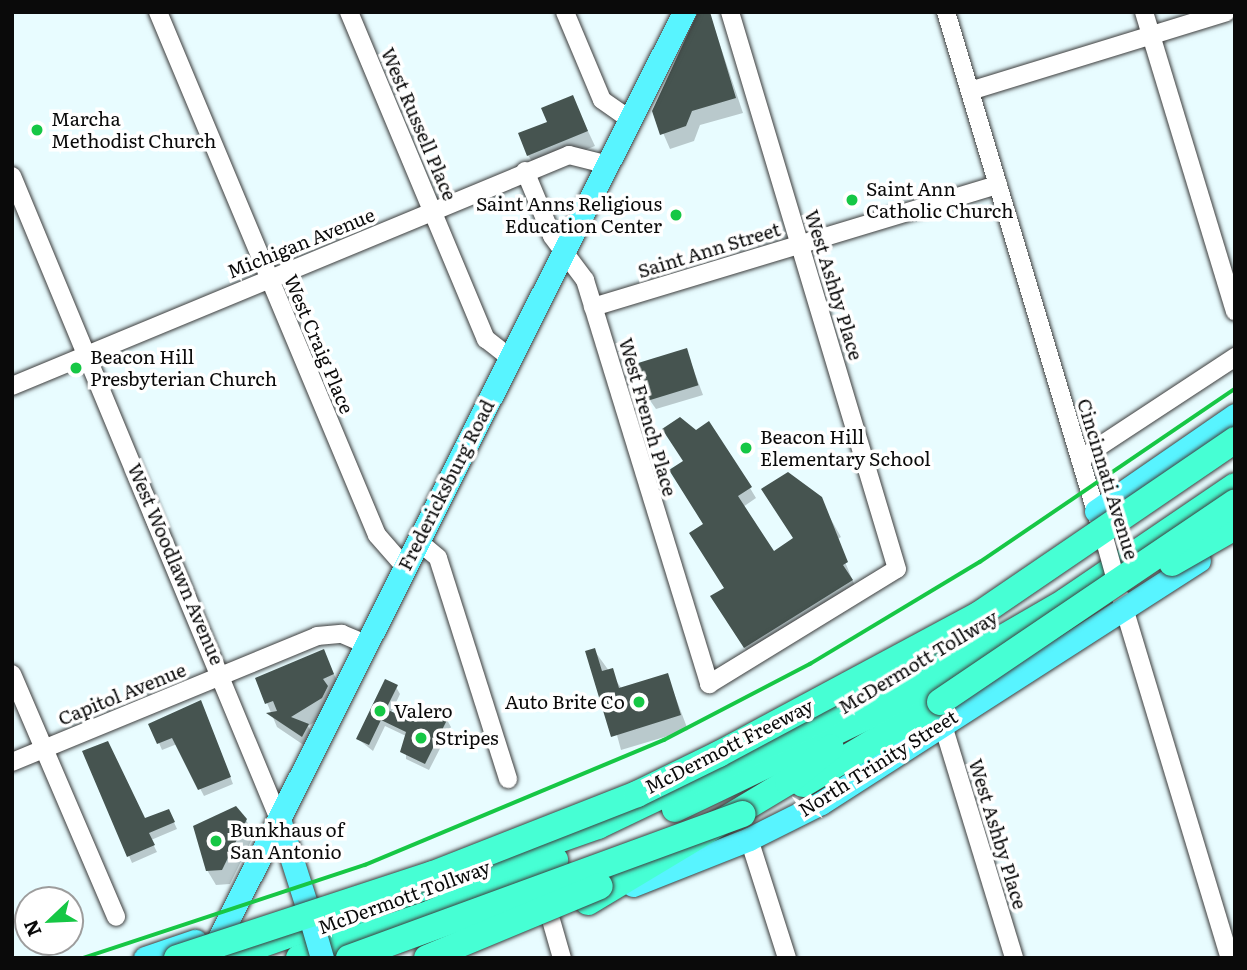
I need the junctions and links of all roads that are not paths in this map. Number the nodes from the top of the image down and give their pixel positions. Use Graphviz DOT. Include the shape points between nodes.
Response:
graph roads {
  1 [pos="158,12"];
  2 [pos="349,12"];
  3 [pos="565,12"];
  4 [pos="684,12"];
  5 [pos="730,12"];
  6 [pos="946,12"];
  7 [pos="1144,12"];
  8 [pos="1227,12"];
  9 [pos="1151,35"];
  10 [pos="970,91"];
  11 [pos="629,118"];
  12 [pos="606,164"];
  13 [pos="525,171"];
  14 [pos="12,176"];
  15 [pos="998,185"];
  16 [pos="433,211"];
  17 [pos="800,246"];
  18 [pos="564,249"];
  19 [pos="269,279"];
  20 [pos="593,307"];
  21 [pos="1235,311"];
  22 [pos="88,356"];
  23 [pos="1235,357"];
  24 [pos="510,358"];
  25 [pos="12,386"];
  26 [pos="1235,415"];
  27 [pos="1235,440"];
  28 [pos="1235,452"];
  29 [pos="1080,459"];
  30 [pos="1235,486"];
  31 [pos="1235,502"];
  32 [pos="1099,521"];
  33 [pos="1235,527"];
  34 [pos="1235,538"];
  35 [pos="418,541"];
  36 [pos="405,567"];
  37 [pos="1124,607"];
  38 [pos="366,644"];
  39 [pos="12,674"];
  40 [pos="224,676"];
  41 [pos="709,684"];
  42 [pos="941,712"];
  43 [pos="868,716"];
  44 [pos="809,725"];
  45 [pos="44,748"];
  46 [pos="12,762"];
  47 [pos="508,779"];
  48 [pos="279,819"];
  49 [pos="746,827"];
  50 [pos="588,902"];
  51 [pos="307,909"];
  52 [pos="116,917"];
  53 [pos="551,920"];
  54 [pos="217,948"];
  55 [pos="145,958"];
  56 [pos="177,958"];
  57 [pos="299,958"];
  58 [pos="322,958"];
  59 [pos="349,958"];
  60 [pos="427,958"];
  61 [pos="459,958"];
  62 [pos="562,958"];
  63 [pos="787,958"];
  64 [pos="1014,958"];
  65 [pos="1230,958"];
  1 -- 19 [label="street, West Craig Place"];
  2 -- 16 [label="street, West Russell Place"];
  3 -- 11 [label="street" via="602,100"];
  4 -- 11 [label="main road, Fredericksburg Road"];
  5 -- 17 [label="street, West Ashby Place"];
  6 -- 10 [label="street, Cincinnati Avenue"];
  7 -- 9 [label="street"];
  8 -- 9 [label="street"];
  9 -- 10 [label="street"];
  9 -- 21 [label="street"];
  10 -- 15 [label="street, Cincinnati Avenue"];
  11 -- 12 [label="main road, Fredericksburg Road"];
  12 -- 13 [label="street, Michigan Avenue" via="580,154"];
  12 -- 18 [label="main road, Fredericksburg Road"];
  13 -- 16 [label="street, Michigan Avenue"];
  13 -- 18 [label="street, West French Place"];
  14 -- 22 [label="street, West Woodlawn Avenue"];
  15 -- 17 [label="street, Saint Ann Street"];
  15 -- 29 [label="street, Cincinnati Avenue"];
  16 -- 19 [label="street, Michigan Avenue"];
  16 -- 24 [label="street, West Russell Place" via="485,339"];
  17 -- 20 [label="street, Saint Ann Street"];
  17 -- 41 [label="street, West Ashby Place" via="897,569"];
  18 -- 20 [label="street, West French Place" via="579,267"];
  18 -- 24 [label="main road, Fredericksburg Road"];
  19 -- 22 [label="street, Michigan Avenue"];
  19 -- 36 [label="street, West Craig Place" via="377,535"];
  20 -- 41 [label="street, West French Place"];
  22 -- 25 [label="street, Michigan Avenue"];
  22 -- 40 [label="street, West Woodlawn Avenue"];
  23 -- 29 [label="street"];
  24 -- 35 [label="main road, Fredericksburg Road"];
  26 -- 32 [label="main road"];
  27 -- 56 [label="highway, McDermott Freeway, bridge" via="980,614 672,777 433,874"];
  28 -- 44 [label="highway, McDermott Tollway" via="1015,604"];
  29 -- 32 [label="street, Cincinnati Avenue"];
  30 -- 43 [label="highway, McDermott Tollway" via="1066,601"];
  31 -- 42 [label="highway, bridge"];
  32 -- 37 [label="street, Cincinnati Avenue, bridge"];
  33 -- 42 [label="highway, bridge"];
  34 -- 37 [label="main road, North Trinity Street"];
  35 -- 36 [label="main road, Fredericksburg Road"];
  35 -- 47 [label="street" via="438,558"];
  36 -- 38 [label="main road, Fredericksburg Road"];
  37 -- 42 [label="main road, North Trinity Street"];
  37 -- 65 [label="street, Cincinnati Avenue"];
  38 -- 40 [label="street, Capitol Avenue" via="342,634 317,636"];
  38 -- 48 [label="main road, Fredericksburg Road"];
  39 -- 45 [label="street"];
  40 -- 45 [label="street, Capitol Avenue"];
  40 -- 48 [label="street, West Woodlawn Avenue"];
  42 -- 49 [label="highway" via="830,770"];
  42 -- 64 [label="street, West Ashby Place"];
  43 -- 50 [label="highway" via="788,782"];
  43 -- 57 [label="highway, McDermott Tollway" via="738,782 431,913"];
  44 -- 51 [label="highway"];
  44 -- 54 [label="highway, McDermott Tollway" via="598,826"];
  45 -- 46 [label="street, Capitol Avenue"];
  45 -- 52 [label="street"];
  48 -- 51 [label="main road, West Woodlawn Avenue"];
  48 -- 54 [label="main road, Fredericksburg Road"];
  49 -- 50 [label="main road"];
  49 -- 59 [label="highway, bridge"];
  49 -- 60 [label="highway, bridge"];
  49 -- 63 [label="street"];
  50 -- 53 [label="main road"];
  51 -- 54 [label="main road"];
  51 -- 58 [label="main road, West Woodlawn Avenue, bridge"];
  53 -- 61 [label="main road"];
  53 -- 62 [label="street"];
  54 -- 55 [label="main road"];
}
